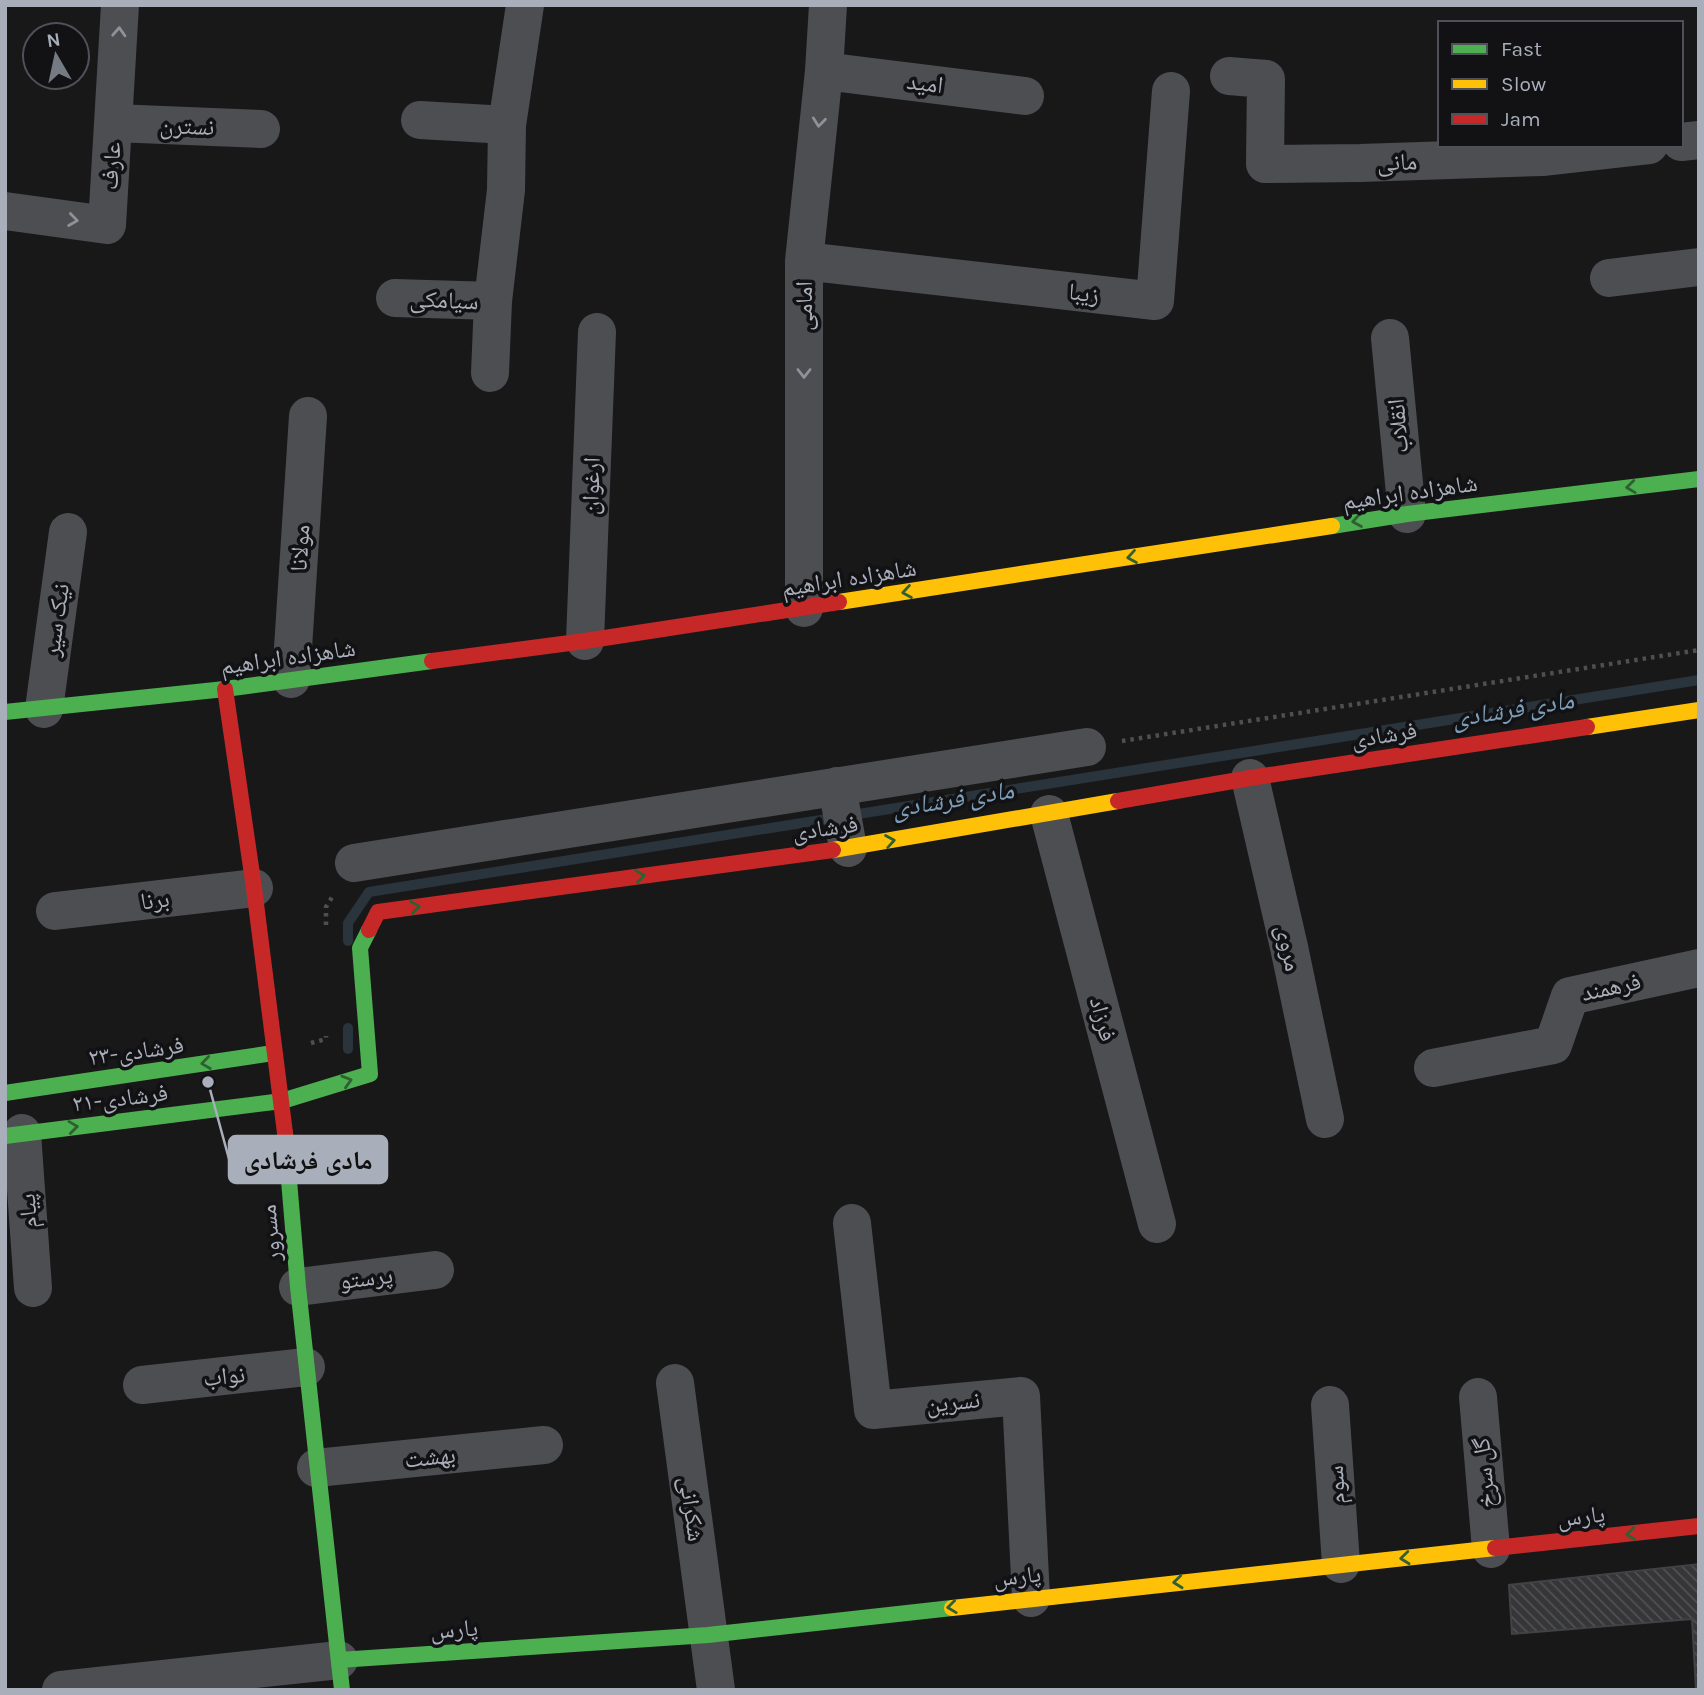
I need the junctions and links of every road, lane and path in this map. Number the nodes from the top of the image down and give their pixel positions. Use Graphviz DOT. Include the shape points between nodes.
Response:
graph roads {
  1 [pos="120,5"];
  2 [pos="525,5"];
  3 [pos="828,5"];
  4 [pos="824,71"];
  5 [pos="1229,76"];
  6 [pos="1171,91"];
  7 [pos="1026,96"];
  8 [pos="420,120"];
  9 [pos="114,124"];
  10 [pos="507,125"];
  11 [pos="261,129"];
  12 [pos="1631,147"];
  13 [pos="5,212"];
  14 [pos="804,261"];
  15 [pos="1699,267"];
  16 [pos="1609,278"];
  17 [pos="395,298"];
  18 [pos="493,301"];
  19 [pos="597,332"];
  20 [pos="1390,338"];
  21 [pos="490,373"];
  22 [pos="308,416"];
  23 [pos="1699,479"];
  24 [pos="1407,514"];
  25 [pos="68,532"];
  26 [pos="804,608"];
  27 [pos="585,641"];
  28 [pos="1699,650"];
  29 [pos="292,679"];
  30 [pos="225,689"];
  31 [pos="44,709"];
  32 [pos="1699,710"];
  33 [pos="5,712"];
  34 [pos="1087,747"];
  35 [pos="1250,778"];
  36 [pos="837,786"];
  37 [pos="1049,814"];
  38 [pos="848,848"];
  39 [pos="354,863"];
  40 [pos="254,888"];
  41 [pos="55,911"];
  42 [pos="1699,968"];
  43 [pos="273,1054"];
  44 [pos="1433,1068"];
  45 [pos="5,1093"];
  46 [pos="282,1101"];
  47 [pos="1325,1119"];
  48 [pos="14,1134"];
  49 [pos="852,1223"];
  50 [pos="1157,1224"];
  51 [pos="435,1270"];
  52 [pos="298,1287"];
  53 [pos="33,1288"];
  54 [pos="306,1367"];
  55 [pos="675,1383"];
  56 [pos="142,1385"];
  57 [pos="1478,1397"];
  58 [pos="1330,1405"];
  59 [pos="544,1445"];
  60 [pos="316,1468"];
  61 [pos="1699,1526"];
  62 [pos="1491,1549"];
  63 [pos="1341,1564"];
  64 [pos="1031,1598"];
  65 [pos="708,1635"];
  66 [pos="340,1675"];
  67 [pos="61,1690"];
  68 [pos="716,1690"];
  9 -- 1 [label="street, عارف, one-way"];
  2 -- 10 [label="street"];
  3 -- 4 [label="street, امامی"];
  4 -- 7 [label="street, امید"];
  4 -- 14 [label="street, امامی, one-way"];
  5 -- 12 [label="street, مانی" via="1266,79 1265,164 1542,157"];
  6 -- 14 [label="street, زیبا" via="1155,301"];
  8 -- 10 [label="street"];
  9 -- 11 [label="street, نسترن"];
  13 -- 9 [label="street, عارف, one-way" via="107,225"];
  10 -- 18 [label="street" via="506,190"];
  14 -- 26 [label="street, امامی, one-way"];
  15 -- 16 [label="street"];
  17 -- 18 [label="street, سیامکی"];
  18 -- 21 [label="street"];
  19 -- 27 [label="street, ارغوان"];
  20 -- 24 [label="street, انقلاب"];
  22 -- 29 [label="street, مولانا"];
  23 -- 24 [label="street, شاهزاده ابراهیم, one-way"];
  24 -- 26 [label="street, شاهزاده ابراهیم, one-way"];
  25 -- 31 [label="street, نیک سیر"];
  26 -- 27 [label="street, شاهزاده ابراهیم"];
  27 -- 29 [label="street, شاهزاده ابراهیم"];
  28 -- 34 [label="path"];
  29 -- 30 [label="street, شاهزاده ابراهیم"];
  30 -- 31 [label="street, شاهزاده ابراهیم"];
  30 -- 40 [label="street, مسرور"];
  31 -- 33 [label="street, شاهزاده ابراهیم"];
  32 -- 35 [label="street, فرشادی"];
  34 -- 36 [label="street"];
  35 -- 37 [label="street, فرشادی"];
  35 -- 47 [label="street, مروی"];
  36 -- 38 [label="street"];
  36 -- 39 [label="street"];
  38 -- 37 [label="street, فرشادی, one-way"];
  37 -- 50 [label="street, فرزاد"];
  46 -- 38 [label="street, فرشادی, one-way" via="370,1074 360,947 378,912"];
  40 -- 41 [label="street, برنا"];
  40 -- 43 [label="street, مسرور"];
  42 -- 44 [label="street, فرهمند" via="1570,996 1553,1045"];
  43 -- 45 [label="street, ۲۳-فرشادی, one-way"];
  43 -- 46 [label="street, مسرور"];
  48 -- 46 [label="street, ۲۱-فرشادی, one-way"];
  46 -- 52 [label="street, مسرور"];
  48 -- 53 [label="street, پیام"];
  49 -- 64 [label="street, نسرین" via="873,1410 1021,1396"];
  51 -- 52 [label="street, پرستو"];
  52 -- 54 [label="street, مسرور"];
  54 -- 56 [label="street, نواب"];
  54 -- 60 [label="street, مسرور"];
  55 -- 65 [label="street, شکرانی"];
  57 -- 62 [label="street, گل سرخ"];
  58 -- 63 [label="street, سوم"];
  59 -- 60 [label="street, بهشت"];
  60 -- 66 [label="street, مسرور"];
  61 -- 62 [label="street, پارس, one-way"];
  62 -- 63 [label="street, پارس, one-way"];
  63 -- 64 [label="street, پارس, one-way"];
  64 -- 65 [label="street, پارس, one-way"];
  65 -- 66 [label="street, پارس"];
  65 -- 68 [label="street, شکرانی"];
  66 -- 67 [label="street"];
}
